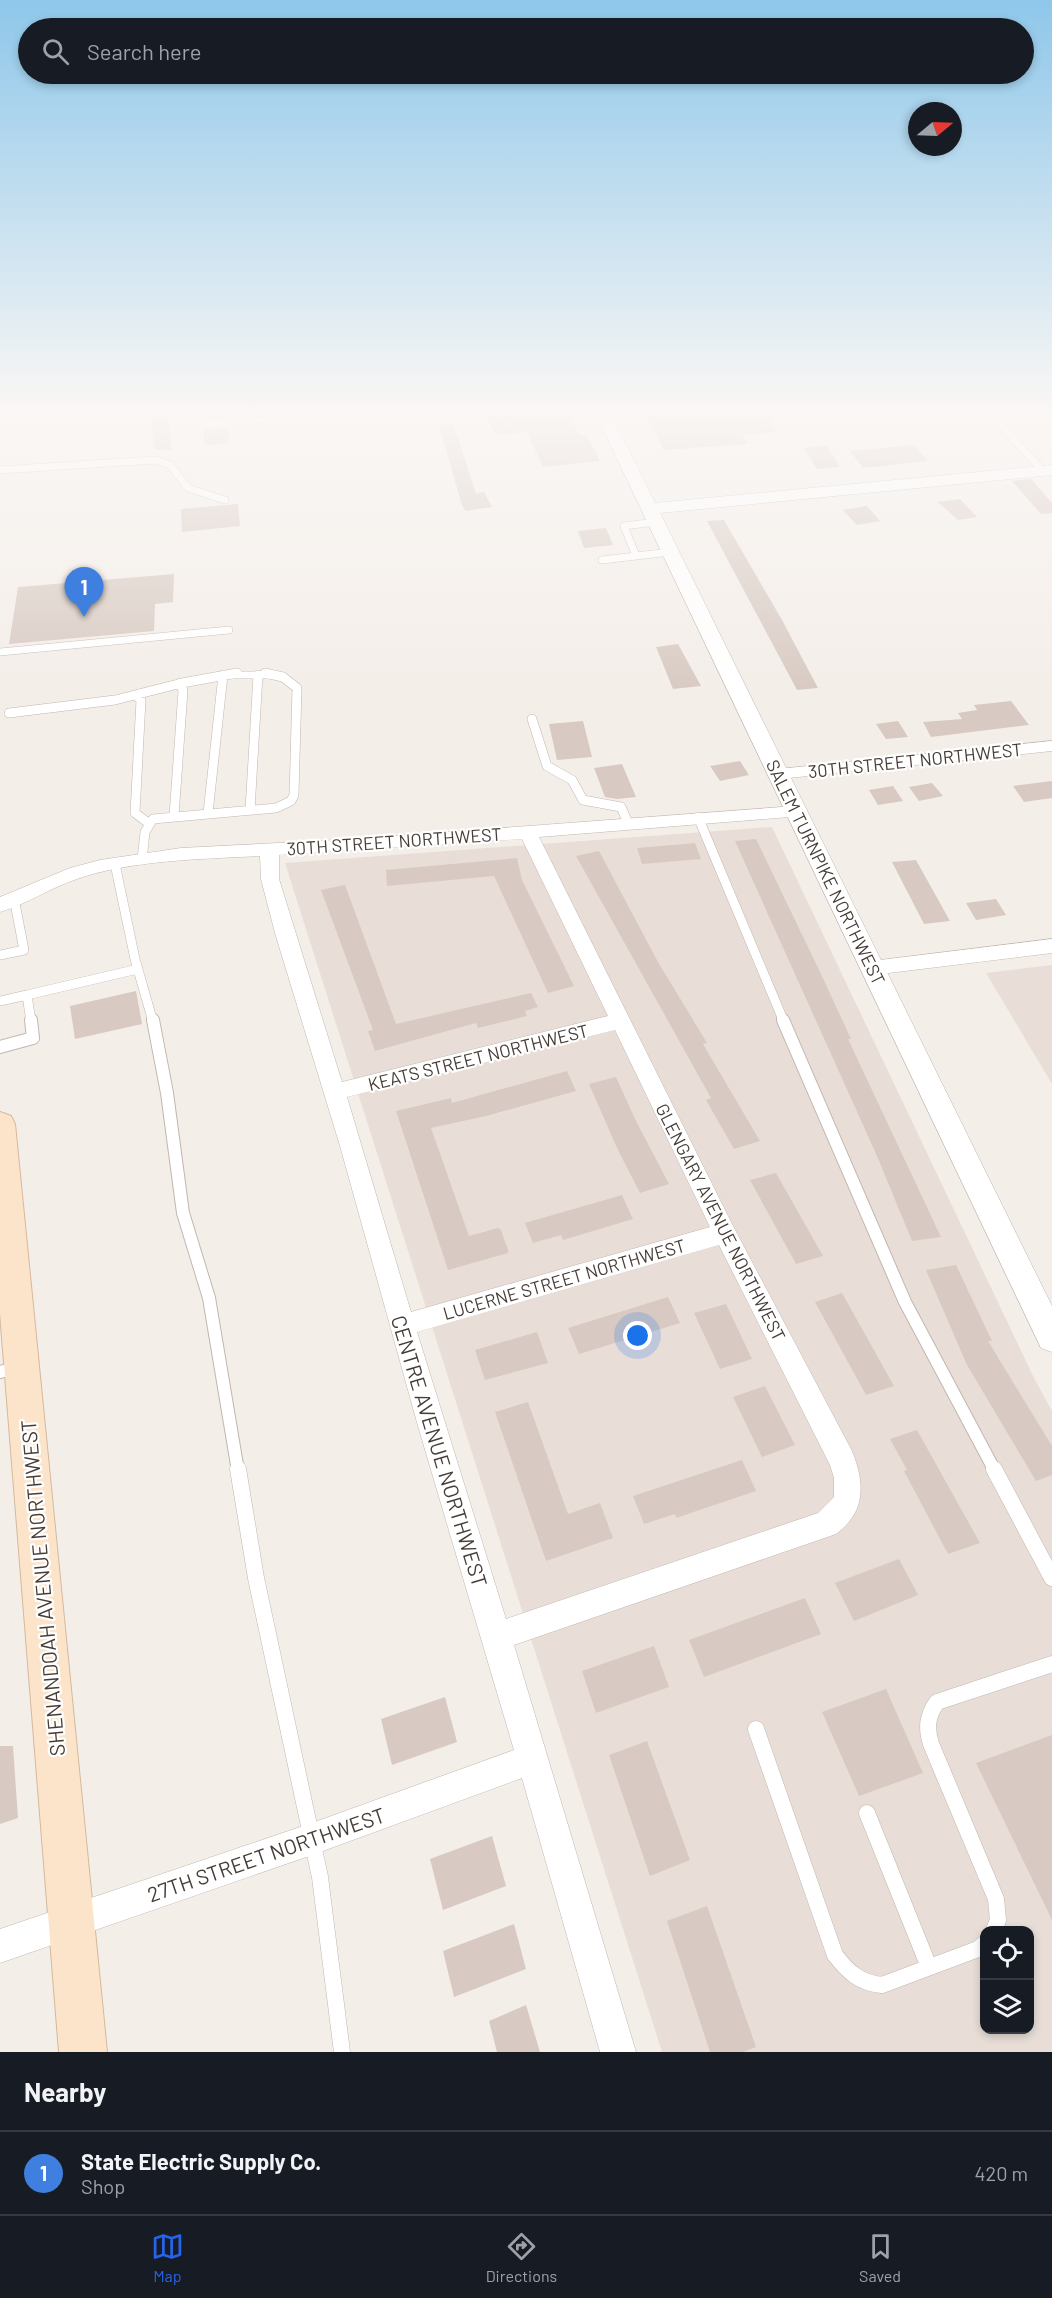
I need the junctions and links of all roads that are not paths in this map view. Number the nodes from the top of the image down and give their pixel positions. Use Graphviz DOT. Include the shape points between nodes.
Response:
graph roads {
  1 [pos="645,502"];
  2 [pos="777,502"];
  3 [pos="652,516"];
  4 [pos="670,552"];
  5 [pos="636,556"];
  6 [pos="602,560"];
  7 [pos="229,630"];
  8 [pos="0,652"];
  9 [pos="223,675"];
  10 [pos="258,675"];
  11 [pos="180,683"];
  12 [pos="136,695"];
  13 [pos="9,713"];
  14 [pos="532,719"];
  15 [pos="1052,746"];
  16 [pos="778,774"];
  17 [pos="250,810"];
  18 [pos="796,812"];
  19 [pos="208,813"];
  20 [pos="174,816"];
  21 [pos="698,818"];
  22 [pos="147,822"];
  23 [pos="628,823"];
  24 [pos="527,831"];
  25 [pos="271,850"];
  26 [pos="142,860"];
  27 [pos="115,864"];
  28 [pos="7,902"];
  29 [pos="1052,946"];
  30 [pos="0,955"];
  31 [pos="872,968"];
  32 [pos="138,969"];
  33 [pos="27,995"];
  34 [pos="0,1001"];
  35 [pos="621,1021"];
  36 [pos="0,1047"];
  37 [pos="334,1092"];
  38 [pos="0,1124"];
  39 [pos="5,1228"];
  40 [pos="725,1233"];
  41 [pos="403,1325"];
  42 [pos="1052,1338"];
  43 [pos="11,1369"];
  44 [pos="1052,1578"];
  45 [pos="495,1637"];
  46 [pos="1052,1664"];
  47 [pos="756,1729"];
  48 [pos="531,1759"];
  49 [pos="867,1813"];
  50 [pos="312,1839"];
  51 [pos="72,1922"];
  52 [pos="996,1926"];
  53 [pos="0,1946"];
  54 [pos="980,1947"];
  55 [pos="929,1967"];
  56 [pos="83,2052"];
  57 [pos="342,2052"];
  58 [pos="618,2052"];
  1 -- 3 [label="street, SALEM TURNPIKE NORTHWEST"];
  2 -- 3 [label="street"];
  3 -- 4 [label="street, SALEM TURNPIKE NORTHWEST"];
  3 -- 5 [label="lane" via="624,526"];
  4 -- 5 [label="lane"];
  4 -- 16 [label="street, SALEM TURNPIKE NORTHWEST"];
  5 -- 6 [label="lane"];
  7 -- 8 [label="lane"];
  9 -- 10 [label="lane"];
  9 -- 11 [label="lane"];
  9 -- 19 [label="lane"];
  10 -- 17 [label="lane"];
  10 -- 17 [label="lane" via="286,677 297,688 294,795 291,801 276,808"];
  11 -- 12 [label="lane"];
  11 -- 20 [label="lane" via="183,691"];
  12 -- 13 [label="lane"];
  12 -- 22 [label="lane" via="141,700 135,813"];
  14 -- 23 [label="lane" via="547,766 568,777 579,798 586,802 623,808"];
  15 -- 16 [label="street, 30TH STREET NORTHWEST"];
  16 -- 18 [label="street, SALEM TURNPIKE NORTHWEST"];
  17 -- 19 [label="lane"];
  18 -- 21 [label="street, 30TH STREET NORTHWEST"];
  18 -- 31 [label="street, SALEM TURNPIKE NORTHWEST"];
  19 -- 20 [label="lane"];
  20 -- 22 [label="lane"];
  21 -- 23 [label="street, 30TH STREET NORTHWEST"];
  21 -- 44 [label="lane" via="905,1302"];
  22 -- 26 [label="lane"];
  23 -- 24 [label="street, 30TH STREET NORTHWEST"];
  24 -- 25 [label="street, 30TH STREET NORTHWEST"];
  24 -- 35 [label="street, GLENGARY AVENUE NORTHWEST"];
  25 -- 26 [label="street, 30TH STREET NORTHWEST"];
  25 -- 37 [label="street, CENTRE AVENUE NORTHWEST" via="270,879"];
  26 -- 27 [label="street, 30TH STREET NORTHWEST"];
  27 -- 28 [label="street, 30TH STREET NORTHWEST" via="70,874"];
  27 -- 32 [label="lane"];
  28 -- 30 [label="lane" via="24,950"];
  29 -- 31 [label="street"];
  31 -- 42 [label="street, SALEM TURNPIKE NORTHWEST"];
  32 -- 33 [label="lane"];
  32 -- 50 [label="lane" via="156,1032 183,1213 209,1298 256,1578"];
  33 -- 34 [label="lane"];
  33 -- 36 [label="lane" via="33,1038"];
  35 -- 37 [label="street, KEATS STREET NORTHWEST"];
  35 -- 40 [label="street, GLENGARY AVENUE NORTHWEST"];
  37 -- 41 [label="street, CENTRE AVENUE NORTHWEST"];
  38 -- 39 [label="main road, SHENANDOAH AVENUE NORTHWEST"];
  39 -- 43 [label="main road, SHENANDOAH AVENUE NORTHWEST"];
  40 -- 41 [label="street, LUCERNE STREET NORTHWEST"];
  40 -- 45 [label="street, GLENGARY AVENUE NORTHWEST" via="842,1460 849,1476 850,1492 845,1507 826,1524"];
  41 -- 45 [label="street, CENTRE AVENUE NORTHWEST"];
  43 -- 51 [label="main road, SHENANDOAH AVENUE NORTHWEST"];
  45 -- 48 [label="street, CENTRE AVENUE NORTHWEST"];
  46 -- 52 [label="lane" via="937,1702 928,1713 926,1728 931,1744 996,1899"];
  47 -- 55 [label="lane" via="835,1955 851,1975 868,1984 882,1985"];
  48 -- 50 [label="street, 27TH STREET NORTHWEST"];
  48 -- 58 [label="street, CENTRE AVENUE NORTHWEST"];
  49 -- 55 [label="lane"];
  50 -- 51 [label="street, 27TH STREET NORTHWEST"];
  50 -- 57 [label="lane"];
  51 -- 53 [label="street, 27TH STREET NORTHWEST"];
  51 -- 56 [label="main road, SHENANDOAH AVENUE NORTHWEST"];
  54 -- 55 [label="lane"];
}
